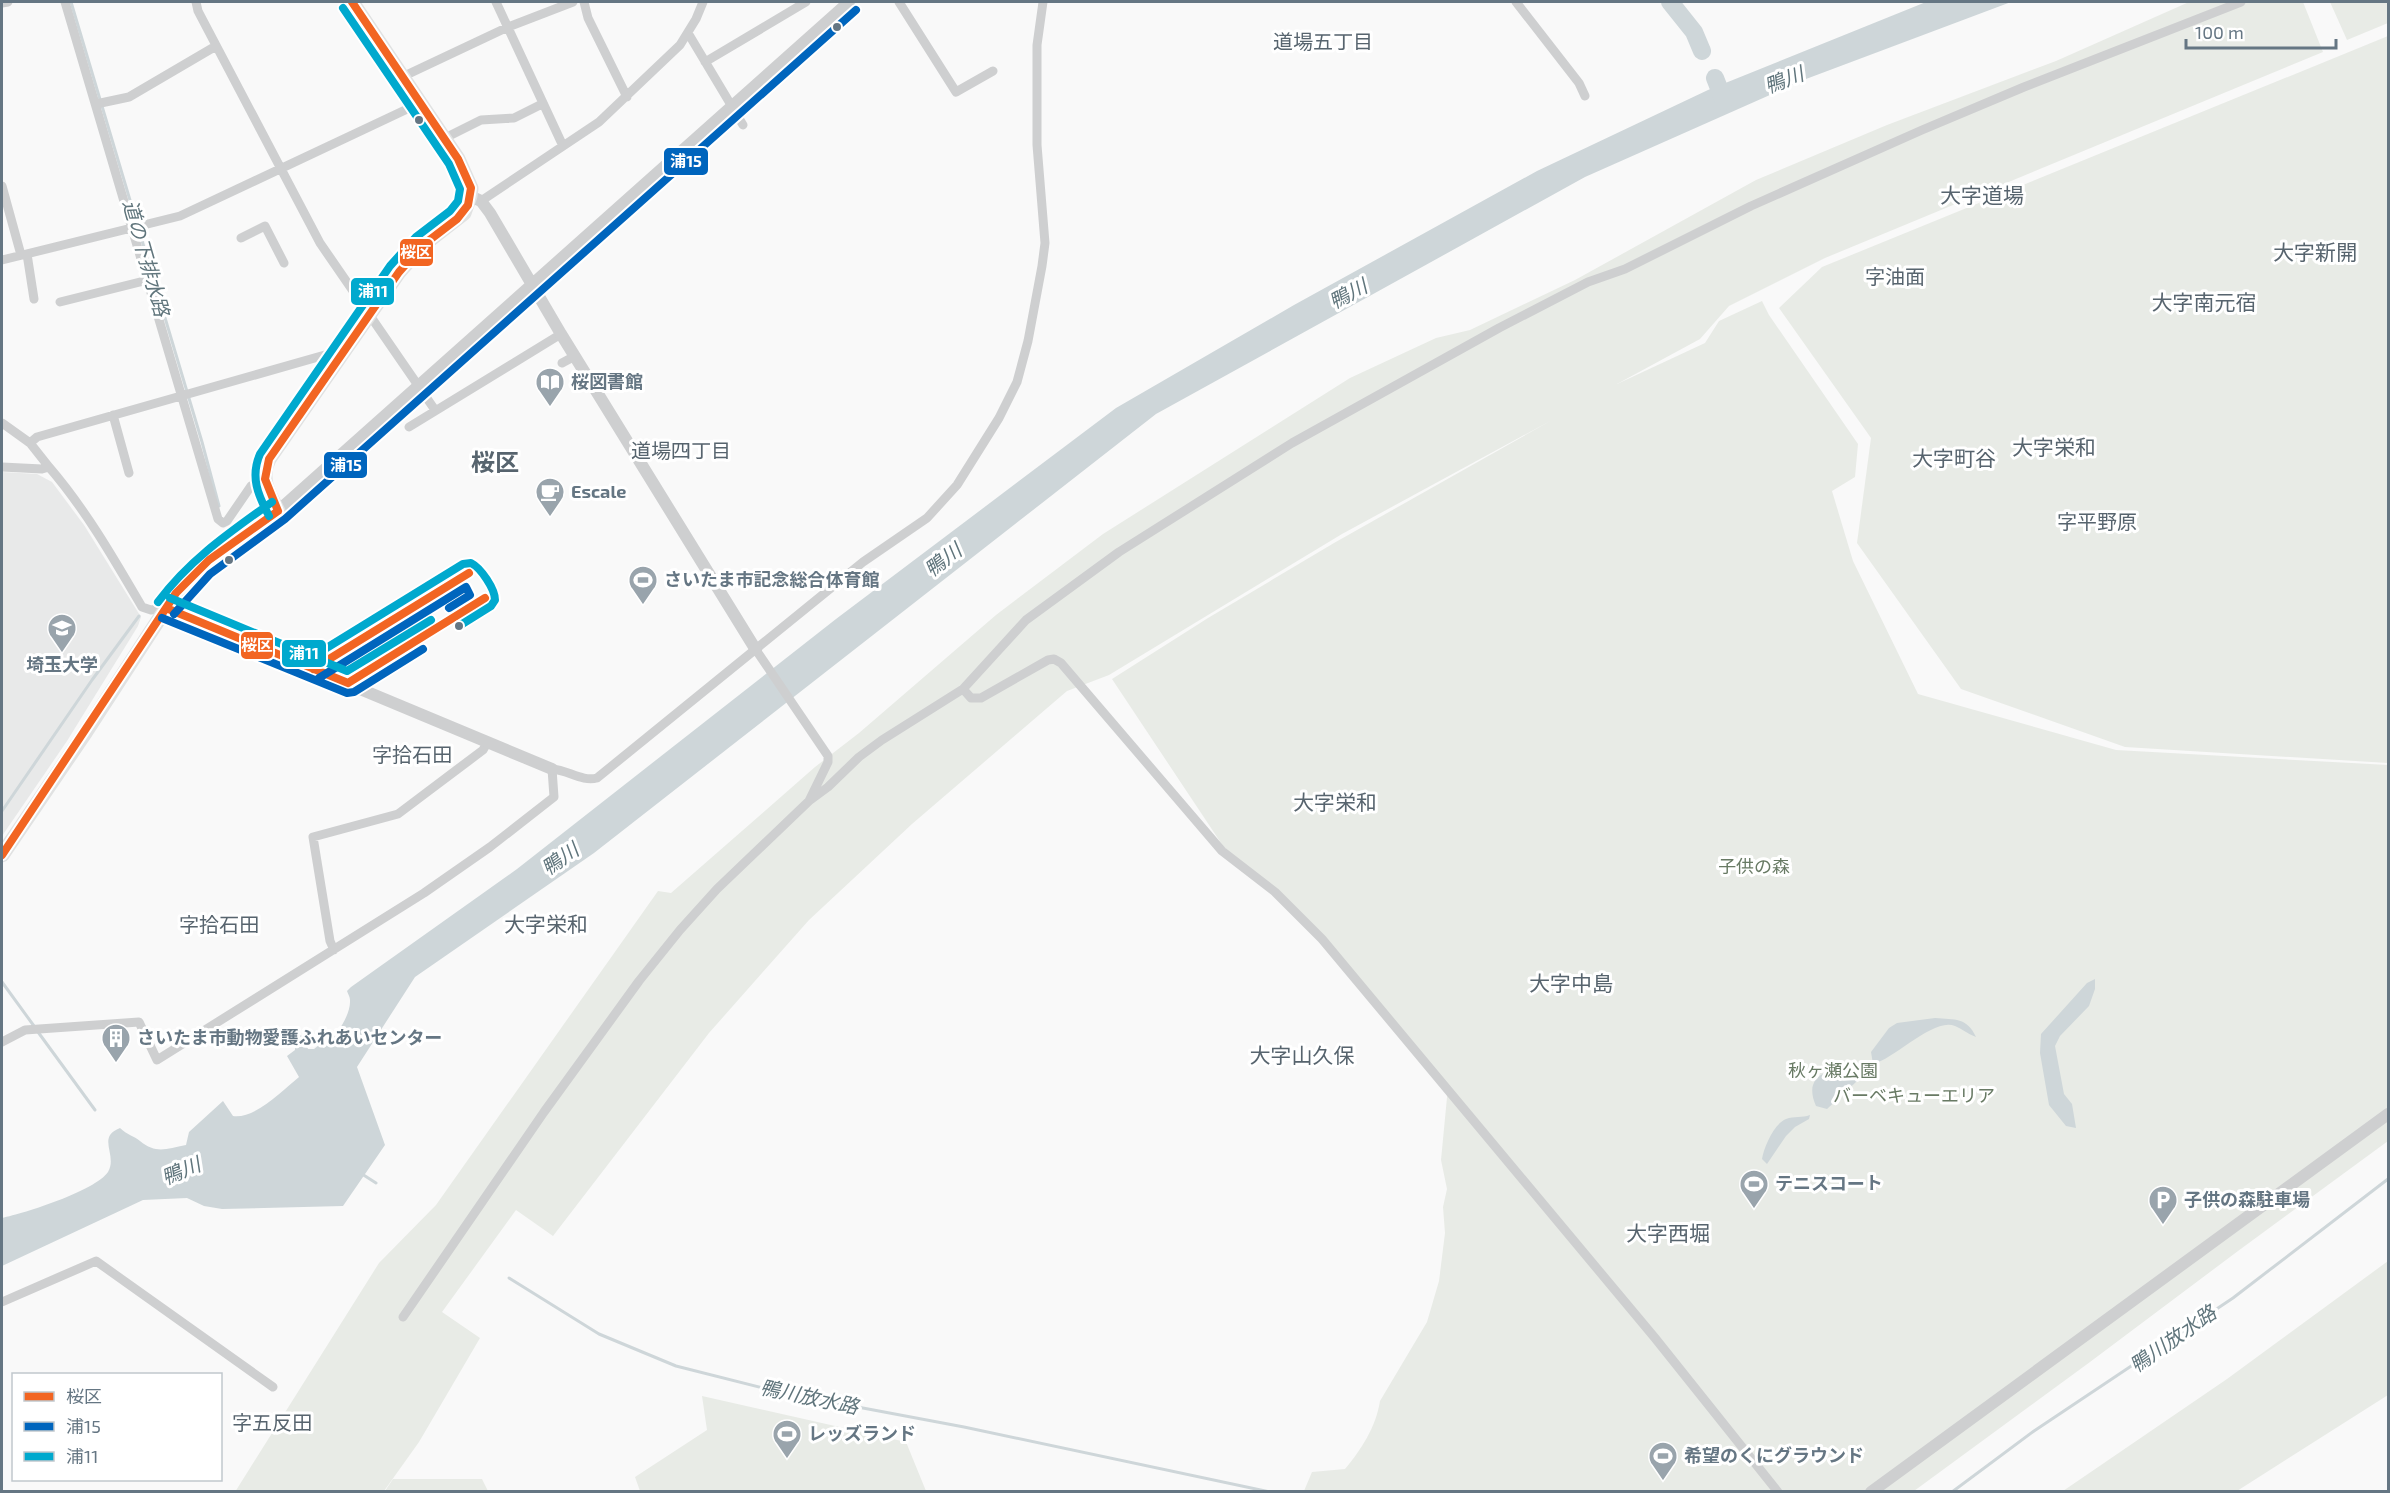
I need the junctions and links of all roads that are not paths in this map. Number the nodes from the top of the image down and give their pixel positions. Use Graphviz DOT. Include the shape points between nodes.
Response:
graph roads {
  1 [pos="8,2"];
  2 [pos="65,2"];
  3 [pos="196,2"];
  4 [pos="352,2"];
  5 [pos="496,2"];
  6 [pos="573,2"];
  7 [pos="584,2"];
  8 [pos="703,2"];
  9 [pos="806,2"];
  10 [pos="849,2"];
  11 [pos="899,2"];
  12 [pos="1043,2"];
  13 [pos="1516,2"];
  14 [pos="2241,2"];
  15 [pos="2,3"];
  16 [pos="508,27"];
  17 [pos="688,33"];
  18 [pos="216,46"];
  19 [pos="705,62"];
  20 [pos="993,70"];
  21 [pos="402,77"];
  22 [pos="1585,96"];
  23 [pos="627,97"];
  24 [pos="420,103"];
  25 [pos="96,104"];
  26 [pos="542,104"];
  27 [pos="732,107"];
  28 [pos="743,125"];
  29 [pos="444,138"];
  30 [pos="563,146"];
  31 [pos="281,169"];
  32 [pos="2,186"];
  33 [pos="476,199"];
  34 [pos="133,229"];
  35 [pos="242,238"];
  36 [pos="24,254"];
  37 [pos="2,260"];
  38 [pos="284,263"];
  39 [pos="148,280"];
  40 [pos="532,284"];
  41 [pos="34,299"];
  42 [pos="60,302"];
  43 [pos="369,315"];
  44 [pos="561,334"];
  45 [pos="346,348"];
  46 [pos="575,356"];
  47 [pos="562,363"];
  48 [pos="419,385"];
  49 [pos="182,395"];
  50 [pos="435,410"];
  51 [pos="113,416"];
  52 [pos="2,423"];
  53 [pos="409,427"];
  54 [pos="30,443"];
  55 [pos="2,466"];
  56 [pos="49,467"];
  57 [pos="129,473"];
  58 [pos="265,480"];
  59 [pos="278,511"];
  60 [pos="166,608"];
  61 [pos="757,652"];
  62 [pos="963,689"];
  63 [pos="487,743"];
  64 [pos="552,769"];
  65 [pos="809,801"];
  66 [pos="2,855"];
  67 [pos="334,950"];
  68 [pos="2,1042"];
  69 [pos="2388,1114"];
  70 [pos="2,1302"];
  71 [pos="403,1317"];
  72 [pos="273,1387"];
  73 [pos="1778,1491"];
  74 [pos="1871,1491"];
  1 -- 15 [label="street"];
  2 -- 25 [label="street"];
  3 -- 18 [label="street"];
  4 -- 21 [label="main road"];
  5 -- 16 [label="street"];
  6 -- 16 [label="street"];
  7 -- 23 [label="street"];
  8 -- 17 [label="street"];
  9 -- 19 [label="street"];
  10 -- 27 [label="street"];
  11 -- 20 [label="street" via="956,92"];
  12 -- 61 [label="street" via="1037,45 1037,145 1045,243 1017,382 957,485 927,518 863,562"];
  13 -- 22 [label="street"];
  14 -- 62 [label="street" via="1922,130 1751,206 1625,269 1588,282 1498,328 1265,459 1119,552 1026,620"];
  16 -- 21 [label="street"];
  16 -- 26 [label="street"];
  17 -- 19 [label="street"];
  17 -- 23 [label="street"];
  18 -- 25 [label="street" via="129,97"];
  18 -- 31 [label="street"];
  19 -- 27 [label="street"];
  21 -- 24 [label="main road"];
  23 -- 30 [label="street"];
  24 -- 29 [label="main road"];
  24 -- 31 [label="street"];
  25 -- 34 [label="street"];
  26 -- 29 [label="street" via="514,118 481,120"];
  26 -- 30 [label="street"];
  27 -- 28 [label="street"];
  27 -- 40 [label="street"];
  29 -- 33 [label="main road"];
  30 -- 33 [label="street"];
  31 -- 34 [label="street" via="180,216"];
  31 -- 43 [label="street" via="320,243"];
  32 -- 36 [label="street"];
  33 -- 40 [label="street" via="490,213"];
  33 -- 43 [label="main road" via="413,254"];
  34 -- 36 [label="street"];
  34 -- 39 [label="street"];
  35 -- 38 [label="street" via="265,225"];
  36 -- 37 [label="street"];
  36 -- 41 [label="street"];
  39 -- 42 [label="street"];
  39 -- 49 [label="street"];
  40 -- 44 [label="street"];
  40 -- 48 [label="street"];
  43 -- 45 [label="main road"];
  43 -- 48 [label="street"];
  44 -- 46 [label="street"];
  44 -- 50 [label="street"];
  45 -- 49 [label="street"];
  45 -- 58 [label="main road" via="269,459"];
  46 -- 47 [label="street"];
  46 -- 61 [label="street"];
  48 -- 50 [label="street"];
  48 -- 59 [label="street"];
  49 -- 51 [label="street"];
  49 -- 58 [label="street" via="220,521 227,521 251,486"];
  50 -- 53 [label="street"];
  51 -- 54 [label="street" via="37,437"];
  51 -- 57 [label="street"];
  52 -- 54 [label="street"];
  54 -- 56 [label="street"];
  55 -- 56 [label="street"];
  56 -- 60 [label="street" via="84,512 142,607"];
  58 -- 59 [label="main road"];
  59 -- 60 [label="main road" via="209,560"];
  60 -- 63 [label="street"];
  60 -- 66 [label="main road"];
  61 -- 64 [label="street" via="597,778 590,780"];
  61 -- 65 [label="street" via="824,748 828,762"];
  62 -- 65 [label="street" via="876,744"];
  62 -- 73 [label="street" via="971,698 981,698 1048,660 1054,659 1067,668 1222,851 1275,892 1322,939"];
  63 -- 64 [label="street"];
  63 -- 67 [label="street" via="398,814 313,837"];
  64 -- 67 [label="street" via="554,797 447,878"];
  65 -- 71 [label="street" via="717,889 639,981"];
  67 -- 68 [label="street" via="157,1060 139,1022 31,1029"];
  69 -- 74 [label="street"];
  70 -- 72 [label="street" via="96,1261"];
}
